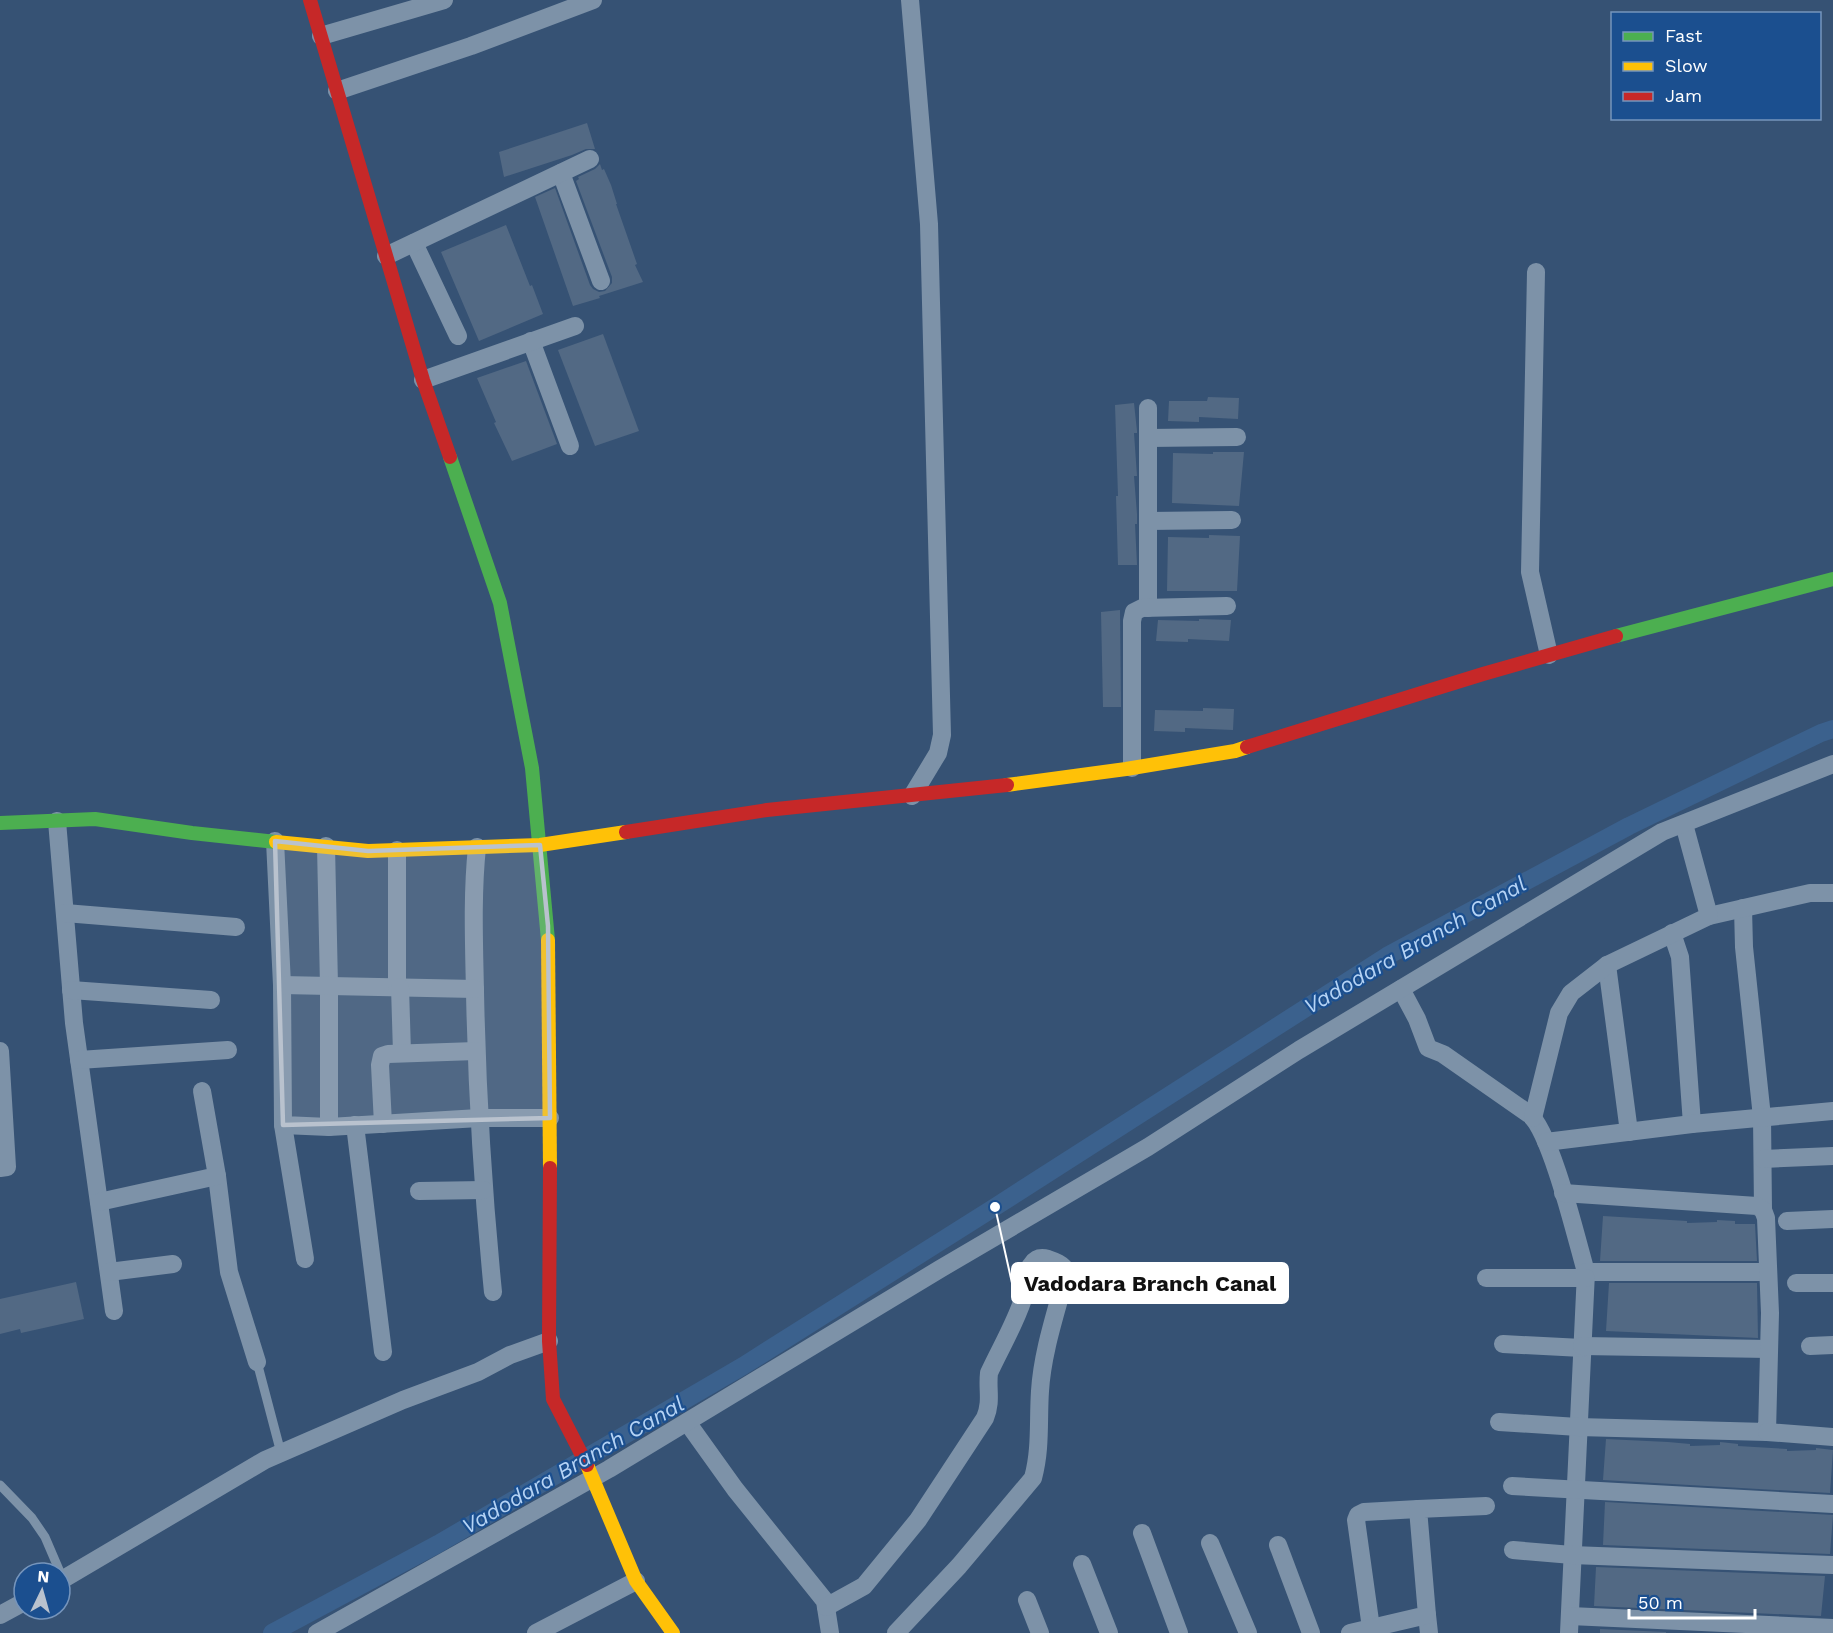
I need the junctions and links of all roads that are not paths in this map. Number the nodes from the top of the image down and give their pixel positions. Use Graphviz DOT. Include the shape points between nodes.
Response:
graph roads {
  1 [pos="310,0"];
  2 [pos="444,0"];
  3 [pos="593,0"];
  4 [pos="910,0"];
  5 [pos="321,36"];
  6 [pos="337,91"];
  7 [pos="590,159"];
  8 [pos="561,173"];
  9 [pos="414,243"];
  10 [pos="386,256"];
  11 [pos="1536,272"];
  12 [pos="601,281"];
  13 [pos="575,326"];
  14 [pos="458,336"];
  15 [pos="531,342"];
  16 [pos="423,380"];
  17 [pos="1148,408"];
  18 [pos="1237,437"];
  19 [pos="1148,438"];
  20 [pos="570,446"];
  21 [pos="1232,520"];
  22 [pos="1148,521"];
  23 [pos="1833,579"];
  24 [pos="1227,606"];
  25 [pos="1148,608"];
  26 [pos="1549,655"];
  27 [pos="1833,765"];
  28 [pos="1132,768"];
  29 [pos="912,796"];
  30 [pos="57,821"];
  31 [pos="0,824"];
  32 [pos="1684,824"];
  33 [pos="275,841"];
  34 [pos="540,845"];
  35 [pos="326,846"];
  36 [pos="477,847"];
  37 [pos="397,850"];
  38 [pos="1833,892"];
  39 [pos="1743,908"];
  40 [pos="65,913"];
  41 [pos="1709,916"];
  42 [pos="236,927"];
  43 [pos="1672,933"];
  44 [pos="1607,965"];
  45 [pos="282,985"];
  46 [pos="329,986"];
  47 [pos="399,987"];
  48 [pos="1401,988"];
  49 [pos="475,989"];
  50 [pos="71,990"];
  51 [pos="211,1000"];
  52 [pos="228,1050"];
  53 [pos="0,1051"];
  54 [pos="476,1051"];
  55 [pos="402,1053"];
  56 [pos="0,1058"];
  57 [pos="79,1060"];
  58 [pos="202,1091"];
  59 [pos="1833,1111"];
  60 [pos="1762,1117"];
  61 [pos="479,1118"];
  62 [pos="550,1118"];
  63 [pos="1533,1118"];
  64 [pos="384,1124"];
  65 [pos="1692,1124"];
  66 [pos="283,1125"];
  67 [pos="355,1125"];
  68 [pos="329,1127"];
  69 [pos="1629,1132"];
  70 [pos="1546,1142"];
  71 [pos="1833,1156"];
  72 [pos="1763,1159"];
  73 [pos="0,1168"];
  74 [pos="217,1176"];
  75 [pos="484,1190"];
  76 [pos="419,1191"];
  77 [pos="1563,1193"];
  78 [pos="99,1202"];
  79 [pos="1763,1210"];
  80 [pos="1833,1219"];
  81 [pos="1787,1221"];
  82 [pos="305,1259"];
  83 [pos="173,1264"];
  84 [pos="109,1272"];
  85 [pos="1768,1272"];
  86 [pos="1586,1275"];
  87 [pos="1486,1278"];
  88 [pos="1796,1283"];
  89 [pos="1833,1283"];
  90 [pos="493,1292"];
  91 [pos="114,1311"];
  92 [pos="549,1341"];
  93 [pos="1503,1344"];
  94 [pos="1833,1345"];
  95 [pos="1810,1346"];
  96 [pos="1582,1347"];
  97 [pos="1769,1349"];
  98 [pos="383,1352"];
  99 [pos="257,1362"];
  100 [pos="687,1422"];
  101 [pos="1499,1422"];
  102 [pos="1578,1427"];
  103 [pos="1767,1432"];
  104 [pos="1833,1437"];
  105 [pos="281,1453"];
  106 [pos="592,1474"];
  107 [pos="0,1485"];
  108 [pos="1512,1486"];
  109 [pos="1575,1490"];
  110 [pos="1833,1504"];
  111 [pos="1486,1506"];
  112 [pos="1418,1509"];
  113 [pos="1142,1533"];
  114 [pos="1210,1543"];
  115 [pos="1278,1545"];
  116 [pos="1513,1550"];
  117 [pos="1572,1554"];
  118 [pos="54,1561"];
  119 [pos="1082,1564"];
  120 [pos="1833,1565"];
  121 [pos="72,1574"];
  122 [pos="636,1581"];
  123 [pos="1027,1600"];
  124 [pos="826,1608"];
  125 [pos="1427,1615"];
  126 [pos="1570,1624"];
  127 [pos="560,1627"];
  128 [pos="1371,1628"];
  129 [pos="1833,1628"];
  130 [pos="317,1633"];
  131 [pos="536,1633"];
  132 [pos="673,1633"];
  133 [pos="830,1633"];
  134 [pos="896,1633"];
  135 [pos="1040,1633"];
  136 [pos="1109,1633"];
  137 [pos="1179,1633"];
  138 [pos="1248,1633"];
  139 [pos="1311,1633"];
  140 [pos="1350,1633"];
  141 [pos="1429,1633"];
  1 -- 5 [label="street"];
  2 -- 5 [label="street"];
  3 -- 6 [label="street"];
  4 -- 29 [label="street" via="929,224 942,735 938,753"];
  5 -- 6 [label="street"];
  6 -- 10 [label="street"];
  7 -- 8 [label="street"];
  8 -- 9 [label="street"];
  8 -- 12 [label="street"];
  9 -- 10 [label="street"];
  9 -- 14 [label="street"];
  10 -- 16 [label="street"];
  11 -- 26 [label="street" via="1530,572"];
  13 -- 15 [label="street"];
  15 -- 16 [label="street"];
  15 -- 20 [label="street"];
  16 -- 34 [label="street" via="500,603 532,768"];
  17 -- 19 [label="street"];
  18 -- 19 [label="street"];
  19 -- 22 [label="street"];
  21 -- 22 [label="street"];
  22 -- 25 [label="street"];
  23 -- 26 [label="street"];
  24 -- 25 [label="street"];
  25 -- 28 [label="street" via="1134,612 1131,621"];
  26 -- 28 [label="street" via="1234,751"];
  27 -- 32 [label="street"];
  28 -- 29 [label="street"];
  29 -- 34 [label="street" via="767,810"];
  30 -- 31 [label="street"];
  30 -- 33 [label="street" via="94,819"];
  30 -- 40 [label="street"];
  32 -- 41 [label="street"];
  32 -- 48 [label="street" via="1662,832"];
  33 -- 35 [label="street"];
  33 -- 45 [label="street"];
  34 -- 36 [label="street"];
  34 -- 62 [label="street" via="548,926"];
  35 -- 37 [label="street"];
  35 -- 46 [label="street"];
  36 -- 37 [label="street"];
  36 -- 49 [label="street" via="473,885"];
  37 -- 47 [label="street"];
  38 -- 39 [label="street" via="1810,893"];
  39 -- 41 [label="street"];
  39 -- 60 [label="street"];
  40 -- 42 [label="street"];
  40 -- 50 [label="street"];
  41 -- 43 [label="street"];
  43 -- 44 [label="street"];
  43 -- 65 [label="street" via="1680,957"];
  44 -- 63 [label="street" via="1571,993 1559,1013"];
  44 -- 69 [label="street"];
  45 -- 46 [label="street"];
  45 -- 66 [label="street"];
  46 -- 47 [label="street"];
  46 -- 68 [label="street"];
  47 -- 49 [label="street"];
  47 -- 55 [label="street"];
  48 -- 63 [label="street" via="1430,1050 1443,1054"];
  48 -- 100 [label="street" via="1148,1147"];
  49 -- 54 [label="street"];
  50 -- 51 [label="street"];
  50 -- 57 [label="street"];
  52 -- 57 [label="street"];
  53 -- 56 [label="street"];
  54 -- 55 [label="street"];
  54 -- 61 [label="street"];
  55 -- 64 [label="street" via="382,1056 380,1061"];
  56 -- 73 [label="street" via="7,1167"];
  57 -- 78 [label="street"];
  58 -- 74 [label="street"];
  59 -- 60 [label="street"];
  60 -- 65 [label="street"];
  60 -- 72 [label="street"];
  61 -- 62 [label="street"];
  61 -- 64 [label="street"];
  61 -- 75 [label="street"];
  62 -- 92 [label="street"];
  63 -- 70 [label="street"];
  64 -- 67 [label="street"];
  65 -- 69 [label="street"];
  66 -- 68 [label="street"];
  66 -- 82 [label="street"];
  67 -- 68 [label="street"];
  67 -- 98 [label="street"];
  69 -- 70 [label="street"];
  70 -- 77 [label="street"];
  71 -- 72 [label="street"];
  72 -- 79 [label="street"];
  74 -- 78 [label="street"];
  74 -- 99 [label="street" via="229,1272"];
  75 -- 76 [label="street"];
  75 -- 90 [label="street"];
  77 -- 79 [label="street" via="1757,1206"];
  77 -- 86 [label="street"];
  78 -- 84 [label="street"];
  79 -- 85 [label="street"];
  80 -- 81 [label="street"];
  83 -- 84 [label="street"];
  84 -- 91 [label="street"];
  85 -- 86 [label="street"];
  85 -- 97 [label="street"];
  86 -- 87 [label="street"];
  86 -- 96 [label="street"];
  88 -- 89 [label="street"];
  92 -- 105 [label="street"];
  92 -- 106 [label="street" via="553,1399"];
  93 -- 96 [label="street"];
  94 -- 95 [label="street"];
  96 -- 97 [label="street"];
  96 -- 102 [label="street"];
  97 -- 103 [label="street"];
  99 -- 105 [label="lane"];
  100 -- 106 [label="street"];
  100 -- 124 [label="street" via="825,1601"];
  101 -- 102 [label="street"];
  102 -- 103 [label="street"];
  102 -- 109 [label="street"];
  103 -- 104 [label="street"];
  105 -- 121 [label="street"];
  106 -- 122 [label="street"];
  106 -- 130 [label="street"];
  107 -- 118 [label="lane" via="32,1518"];
  108 -- 109 [label="street"];
  109 -- 110 [label="street"];
  109 -- 117 [label="street"];
  111 -- 112 [label="street"];
  112 -- 125 [label="street"];
  112 -- 128 [label="street" via="1364,1512 1356,1520"];
  113 -- 137 [label="street"];
  114 -- 138 [label="street"];
  115 -- 139 [label="street"];
  116 -- 117 [label="street"];
  117 -- 120 [label="street"];
  117 -- 126 [label="street"];
  119 -- 136 [label="street"];
  122 -- 127 [label="street"];
  122 -- 132 [label="street"];
  123 -- 135 [label="street"];
  124 -- 133 [label="street"];
  124 -- 134 [label="street" via="864,1586 918,1520 990,1406 989,1373 1024,1297 1026,1272 1033,1261 1042,1257 1054,1261 1062,1266 1066,1278 1041,1372 1040,1443 1033,1478"];
  125 -- 128 [label="street"];
  125 -- 141 [label="street"];
  126 -- 129 [label="street"];
  127 -- 131 [label="street"];
  128 -- 140 [label="street"];
}
